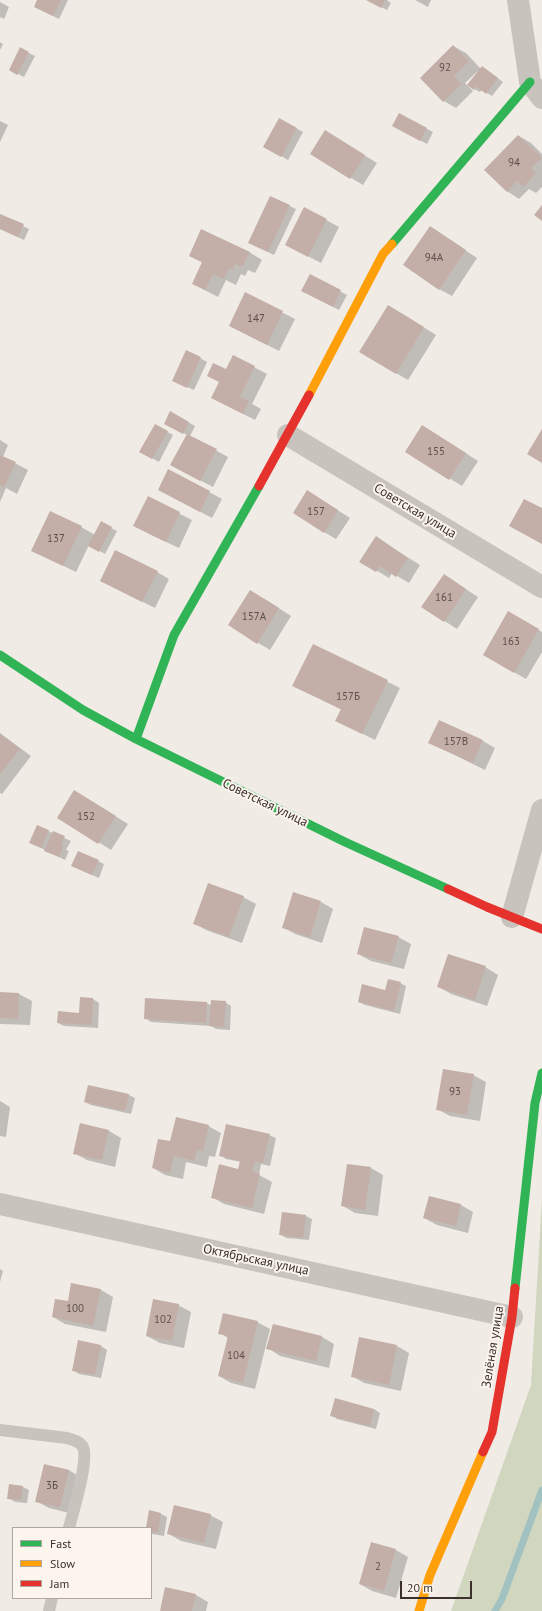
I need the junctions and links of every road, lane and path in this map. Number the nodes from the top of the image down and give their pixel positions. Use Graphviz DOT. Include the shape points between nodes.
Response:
graph roads {
  1 [pos="518,0"];
  2 [pos="536,90"];
  3 [pos="288,435"];
  4 [pos="542,587"];
  5 [pos="0,655"];
  6 [pos="136,739"];
  7 [pos="542,810"];
  8 [pos="512,917"];
  9 [pos="542,929"];
  10 [pos="542,1073"];
  11 [pos="0,1204"];
  12 [pos="512,1317"];
  13 [pos="0,1430"];
  14 [pos="69,1527"];
  15 [pos="52,1599"];
  16 [pos="48,1611"];
  17 [pos="419,1611"];
  1 -- 2 [label="street"];
  2 -- 3 [label="street" via="383,254"];
  3 -- 4 [label="street, Советская улица"];
  3 -- 6 [label="street" via="174,635"];
  5 -- 6 [label="street, Советская улица" via="83,710"];
  6 -- 8 [label="street, Советская улица" via="345,842"];
  7 -- 8 [label="street"];
  8 -- 9 [label="street, Советская улица"];
  10 -- 12 [label="street, Зелёная улица" via="534,1103"];
  11 -- 12 [label="street, Октябрьская улица"];
  12 -- 17 [label="street, Зелёная улица" via="492,1432 430,1575"];
  13 -- 14 [label="lane" via="77,1440 83,1447 84,1466"];
  15 -- 16 [label="lane"];
}
